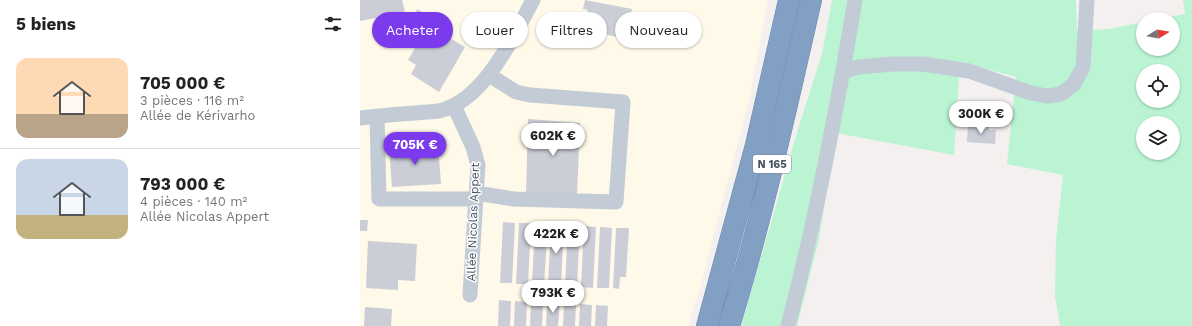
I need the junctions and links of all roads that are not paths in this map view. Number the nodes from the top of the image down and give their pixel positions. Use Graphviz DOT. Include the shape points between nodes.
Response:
graph roads {
  1 [pos="533,0"];
  2 [pos="789,0"];
  3 [pos="811,0"];
  4 [pos="855,0"];
  5 [pos="1087,0"];
  6 [pos="843,72"];
  7 [pos="489,75"];
  8 [pos="454,106"];
  9 [pos="377,116"];
  10 [pos="360,118"];
  11 [pos="476,196"];
  12 [pos="470,295"];
  13 [pos="707,326"];
  14 [pos="729,326"];
  15 [pos="788,326"];
  1 -- 7 [label="street"];
  2 -- 13 [label="highway, N 165" via="754,152"];
  3 -- 14 [label="highway, N 165" via="775,153"];
  4 -- 6 [label="street"];
  5 -- 6 [label="street" via="1083,67 1074,84 1061,94 1047,96 1031,93 969,72 923,64 858,67"];
  6 -- 15 [label="street" via="801,277"];
  7 -- 8 [label="street" via="483,83"];
  7 -- 11 [label="street" via="516,92 530,95 622,102 616,202"];
  8 -- 9 [label="street" via="439,111"];
  8 -- 11 [label="street, Allée Nicolas Appert" via="473,147 478,165"];
  9 -- 10 [label="street"];
  9 -- 11 [label="street" via="379,199"];
  11 -- 12 [label="street, Allée Nicolas Appert"];
}
